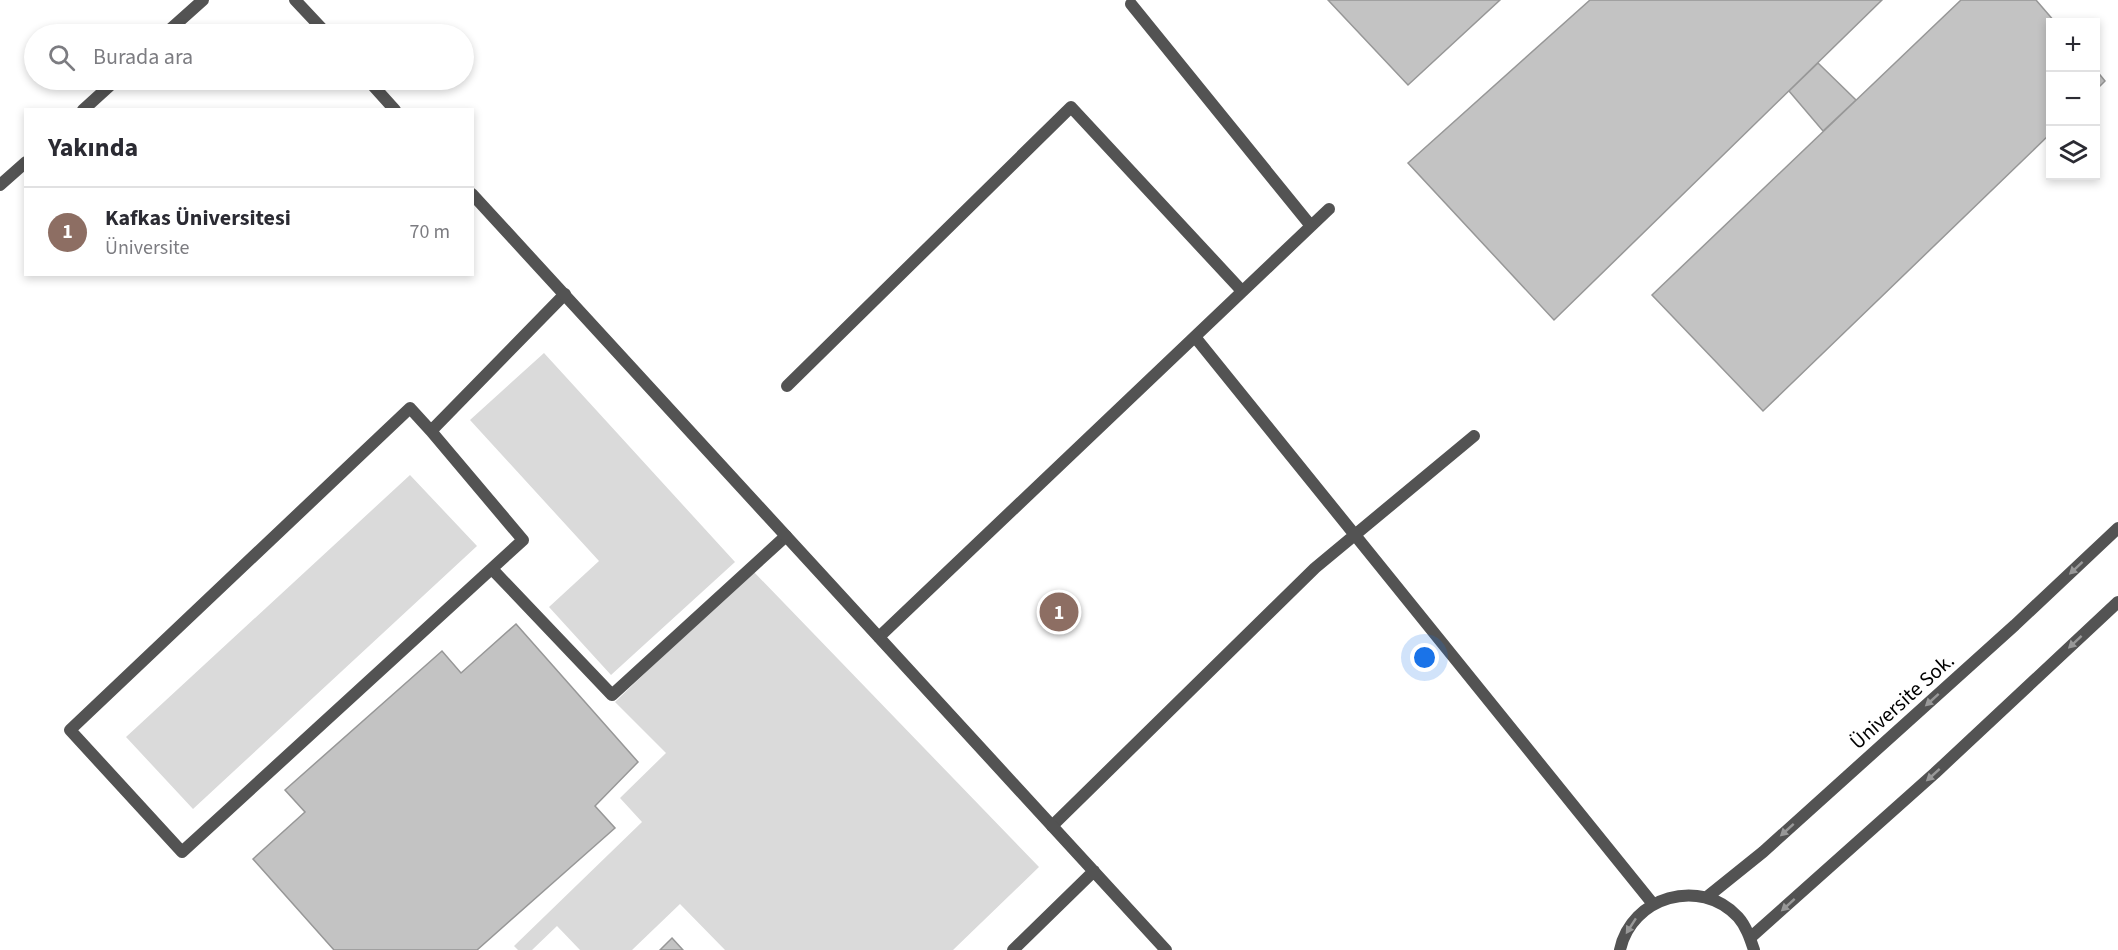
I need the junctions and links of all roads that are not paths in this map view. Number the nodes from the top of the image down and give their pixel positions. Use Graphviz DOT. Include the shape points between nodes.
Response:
graph roads {
  1 [pos="203,0"];
  2 [pos="295,0"];
  3 [pos="1131,4"];
  4 [pos="176,24"];
  5 [pos="318,24"];
  6 [pos="105,90"];
  7 [pos="377,90"];
  8 [pos="85,108"];
  9 [pos="393,108"];
  10 [pos="24,164"];
  11 [pos="0,186"];
  12 [pos="474,196"];
  13 [pos="1329,209"];
  14 [pos="1311,226"];
  15 [pos="1242,291"];
  16 [pos="565,294"];
  17 [pos="1195,337"];
  18 [pos="787,386"];
  19 [pos="431,431"];
  20 [pos="1474,436"];
  21 [pos="2118,528"];
  22 [pos="1354,535"];
  23 [pos="786,536"];
  24 [pos="492,569"];
  25 [pos="2118,602"];
  26 [pos="879,638"];
  27 [pos="1053,826"];
  28 [pos="1094,871"];
  29 [pos="1707,897"];
  30 [pos="1653,904"];
  31 [pos="1752,944"];
  32 [pos="1013,950"];
  33 [pos="1166,950"];
  34 [pos="1620,950"];
  1 -- 4 [label="street"];
  2 -- 5 [label="street"];
  3 -- 14 [label="street"];
  6 -- 8 [label="street"];
  7 -- 9 [label="street"];
  10 -- 11 [label="street"];
  12 -- 16 [label="street"];
  13 -- 14 [label="street"];
  14 -- 15 [label="street"];
  15 -- 17 [label="street"];
  15 -- 18 [label="street" via="1071,107"];
  16 -- 19 [label="street"];
  16 -- 23 [label="street"];
  17 -- 22 [label="street"];
  17 -- 26 [label="street"];
  19 -- 24 [label="street" via="523,540"];
  19 -- 24 [label="street" via="410,408 70,730 182,852"];
  20 -- 22 [label="street"];
  21 -- 29 [label="street, Üniversite Sok., one-way" via="1763,852"];
  22 -- 27 [label="street" via="1315,568"];
  22 -- 30 [label="street"];
  23 -- 24 [label="street" via="612,695"];
  23 -- 26 [label="street"];
  25 -- 31 [label="street, one-way"];
  26 -- 27 [label="street"];
  27 -- 28 [label="street"];
  28 -- 32 [label="street"];
  28 -- 33 [label="street"];
  29 -- 30 [label="street" via="1688,894"];
  29 -- 31 [label="street" via="1738,917"];
  30 -- 34 [label="street, one-way" via="1627,930"];
}
